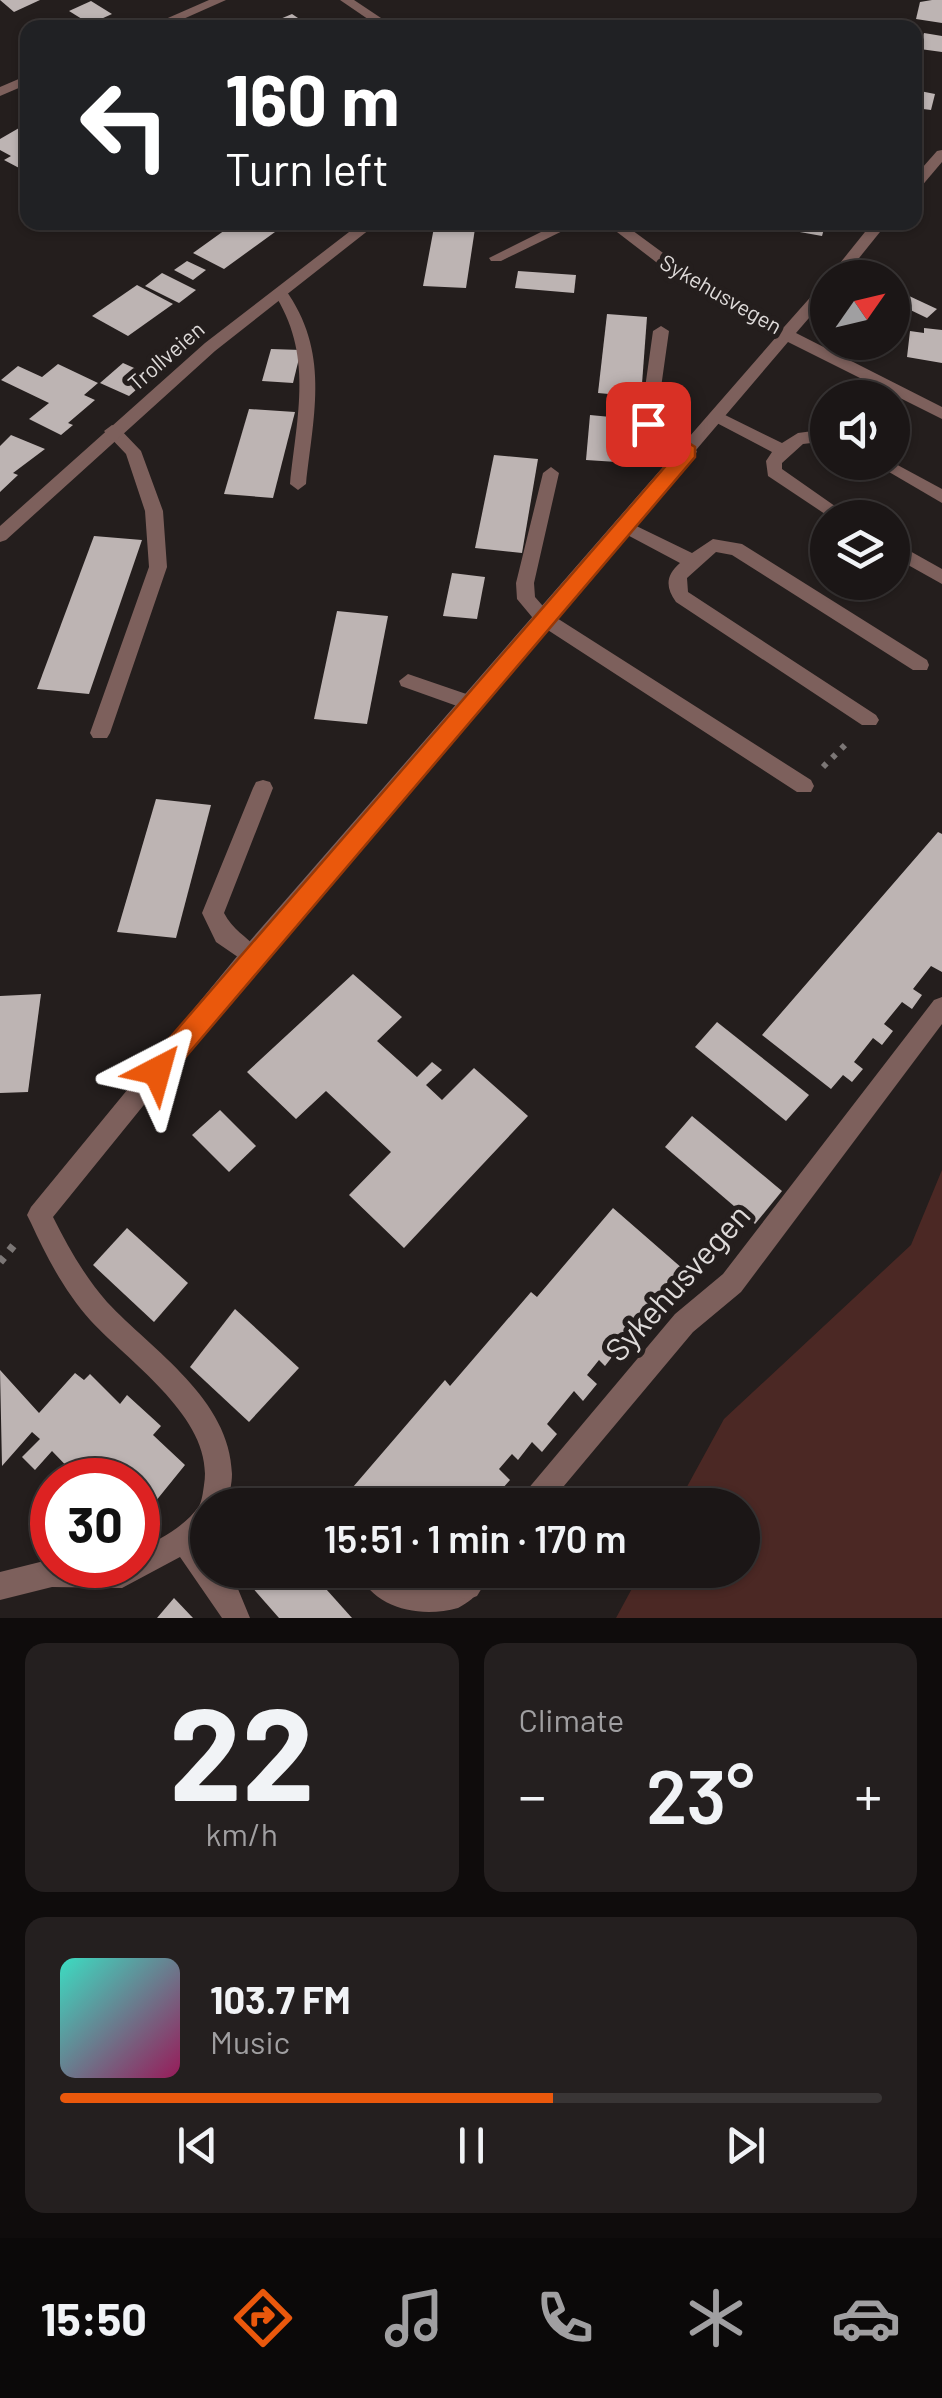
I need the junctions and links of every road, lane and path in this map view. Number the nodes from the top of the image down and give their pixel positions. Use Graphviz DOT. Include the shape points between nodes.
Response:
graph roads {
  1 [pos="220,0"];
  2 [pos="346,0"];
  3 [pos="170,20"];
  4 [pos="377,20"];
  5 [pos="942,154"];
  6 [pos="922,176"];
  7 [pos="361,230"];
  8 [pos="557,230"];
  9 [pos="622,230"];
  10 [pos="875,230"];
  11 [pos="496,258"];
  12 [pos="850,260"];
  13 [pos="280,292"];
  14 [pos="810,308"];
  15 [pos="661,331"];
  16 [pos="789,333"];
  17 [pos="942,414"];
  18 [pos="719,417"];
  19 [pos="112,432"];
  20 [pos="810,436"];
  21 [pos="784,451"];
  22 [pos="688,452"];
  23 [pos="551,474"];
  24 [pos="910,479"];
  25 [pos="298,484"];
  26 [pos="942,497"];
  27 [pos="817,500"];
  28 [pos="624,526"];
  29 [pos="0,536"];
  30 [pos="910,557"];
  31 [pos="690,561"];
  32 [pos="942,576"];
  33 [pos="543,618"];
  34 [pos="920,664"];
  35 [pos="408,681"];
  36 [pos="470,702"];
  37 [pos="869,720"];
  38 [pos="100,733"];
  39 [pos="804,786"];
  40 [pos="263,788"];
  41 [pos="251,956"];
  42 [pos="942,1007"];
  43 [pos="217,1488"];
  44 [pos="545,1488"];
  45 [pos="190,1534"];
  46 [pos="184,1540"];
  47 [pos="0,1586"];
  48 [pos="387,1588"];
  49 [pos="462,1588"];
  50 [pos="236,1618"];
  1 -- 3 [label="street"];
  2 -- 4 [label="street"];
  5 -- 6 [label="street"];
  7 -- 13 [label="street, Trollveien"];
  8 -- 11 [label="street"];
  9 -- 16 [label="street, Sykehusvegen" via="686,277"];
  10 -- 12 [label="street"];
  13 -- 19 [label="street, Trollveien"];
  13 -- 25 [label="street" via="305,332 308,360"];
  14 -- 16 [label="street"];
  15 -- 22 [label="street" via="648,424"];
  16 -- 17 [label="street, Sykehusvegen"];
  16 -- 18 [label="street"];
  18 -- 21 [label="street"];
  18 -- 22 [label="street"];
  19 -- 29 [label="street, Trollveien"];
  19 -- 38 [label="street" via="133,451 154,511 158,567"];
  20 -- 21 [label="street"];
  21 -- 27 [label="street" via="774,472"];
  22 -- 28 [label="street"];
  23 -- 33 [label="street" via="524,583 526,599"];
  24 -- 26 [label="street"];
  28 -- 31 [label="street"];
  28 -- 33 [label="street"];
  30 -- 32 [label="street"];
  31 -- 34 [label="street" via="713,546 736,550"];
  31 -- 37 [label="street" via="676,581 682,597"];
  33 -- 36 [label="street"];
  33 -- 39 [label="street"];
  35 -- 36 [label="street"];
  36 -- 41 [label="street"];
  40 -- 41 [label="street" via="213,913 224,934"];
  41 -- 43 [label="street" via="39,1215 64,1267 198,1414 214,1441"];
  42 -- 44 [label="street, Sykehusvegen" via="732,1283 684,1322"];
  45 -- 46 [label="street"];
  46 -- 47 [label="street" via="122,1574 52,1573"];
  46 -- 50 [label="street"];
  48 -- 49 [label="street" via="420,1607 443,1605"];
}
